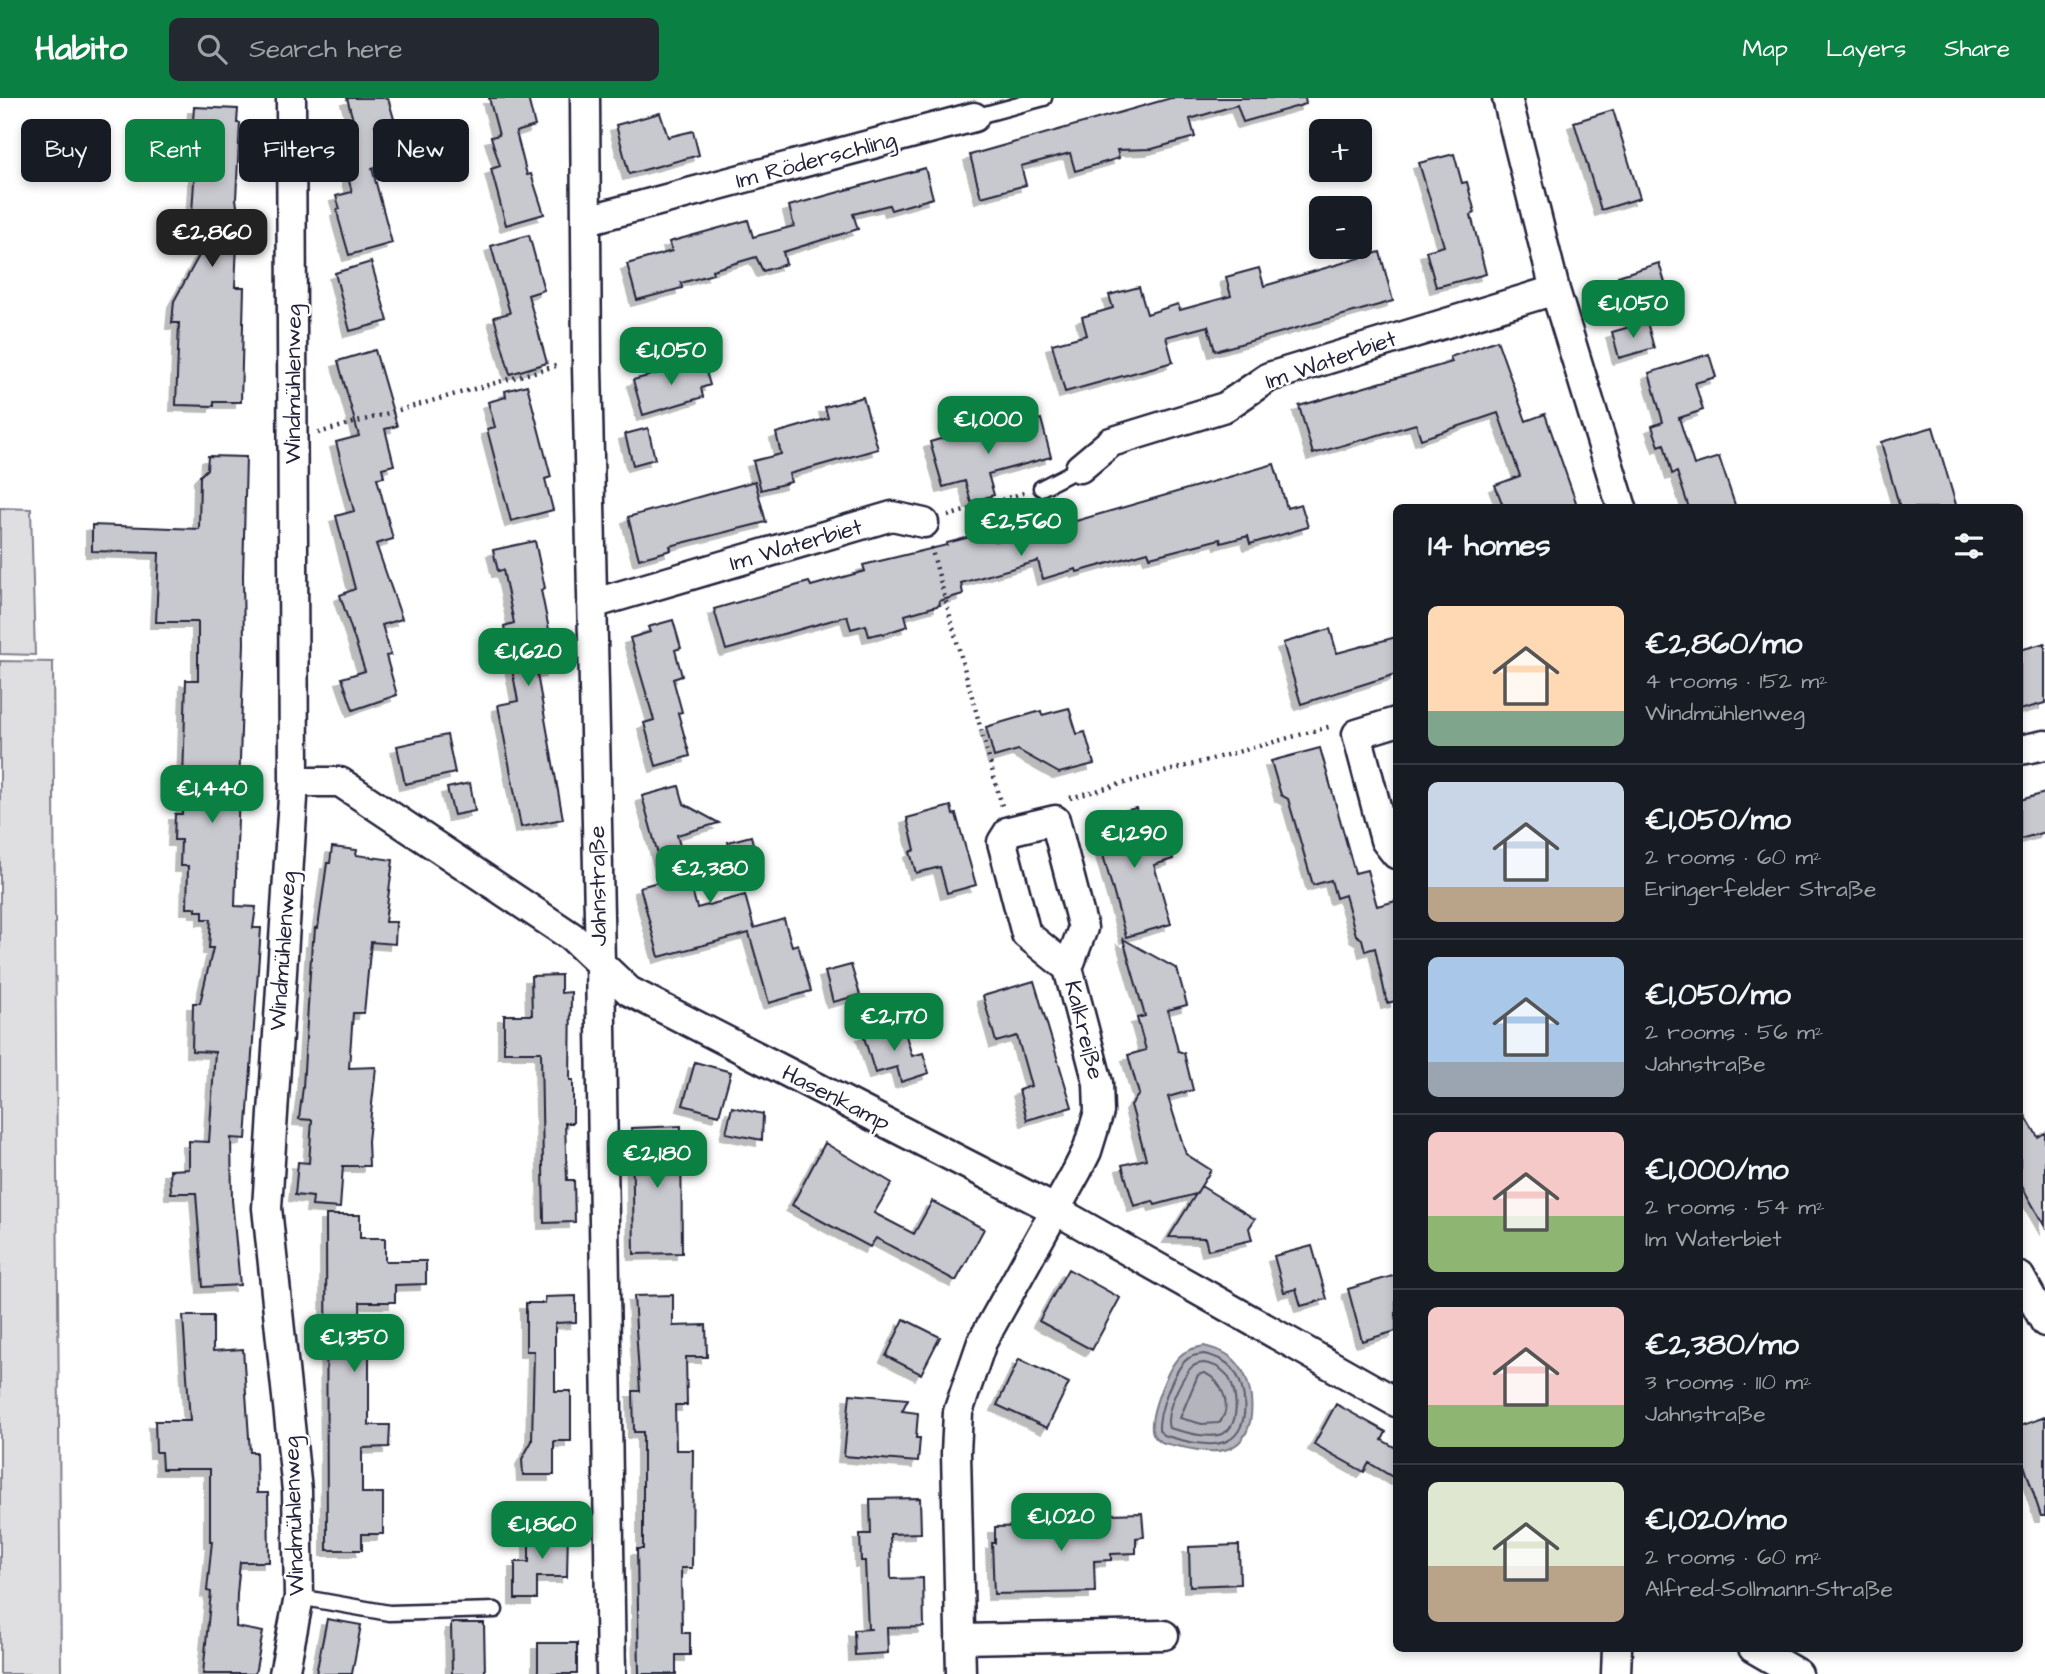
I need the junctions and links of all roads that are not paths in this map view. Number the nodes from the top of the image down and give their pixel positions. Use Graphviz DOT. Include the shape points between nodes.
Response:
graph roads {
  1 [pos="291,98"];
  2 [pos="585,98"];
  3 [pos="1044,98"];
  4 [pos="1507,98"];
  5 [pos="974,117"];
  6 [pos="587,220"];
  7 [pos="1555,290"];
  8 [pos="1080,468"];
  9 [pos="1041,488"];
  10 [pos="1621,504"];
  11 [pos="924,523"];
  12 [pos="592,604"];
  13 [pos="1393,723"];
  14 [pos="2045,745"];
  15 [pos="2023,749"];
  16 [pos="294,782"];
  17 [pos="1393,850"];
  18 [pos="600,961"];
  19 [pos="1068,968"];
  20 [pos="1054,1209"];
  21 [pos="2023,1282"];
  22 [pos="2044,1317"];
  23 [pos="1393,1400"];
  24 [pos="299,1597"];
  25 [pos="495,1610"];
  26 [pos="1164,1635"];
  27 [pos="960,1639"];
  28 [pos="1617,1652"];
  29 [pos="1760,1652"];
  30 [pos="284,1674"];
  31 [pos="611,1674"];
  32 [pos="961,1674"];
  33 [pos="1616,1674"];
  34 [pos="1798,1674"];
  1 -- 16 [label="street, Windmühlenweg"];
  2 -- 6 [label="street, Jahnstraße"];
  3 -- 5 [label="lane, Im Röderschling"];
  4 -- 7 [label="street"];
  5 -- 6 [label="street, Im Röderschling"];
  6 -- 12 [label="street, Jahnstraße"];
  7 -- 8 [label="street, Im Waterbiet" via="1269,377 1225,407 1111,442"];
  7 -- 10 [label="street"];
  8 -- 9 [label="lane"];
  11 -- 12 [label="street, Im Waterbiet" via="892,516"];
  12 -- 18 [label="street, Jahnstraße"];
  13 -- 17 [label="street" via="1357,734 1385,840"];
  14 -- 15 [label="street"];
  16 -- 18 [label="street, Hasenkamp" via="340,782 572,937"];
  16 -- 24 [label="street, Windmühlenweg" via="267,1208 298,1491"];
  18 -- 20 [label="street, Hasenkamp" via="629,991"];
  18 -- 31 [label="street, Jahnstraße"];
  19 -- 19 [label="street, Kalkreiße" via="1026,934 1002,842 1009,831 1055,820 1083,928"];
  19 -- 20 [label="street, Kalkreiße" via="1098,1083 1099,1112 1087,1151"];
  20 -- 23 [label="street, Hasenkamp"];
  20 -- 27 [label="street, Kalkreiße" via="982,1342 958,1412"];
  21 -- 22 [label="street"];
  24 -- 25 [label="lane" via="389,1613"];
  24 -- 30 [label="street, Windmühlenweg"];
  26 -- 27 [label="street"];
  27 -- 32 [label="street, Kalkreiße"];
  28 -- 33 [label="street"];
  29 -- 34 [label="street"];
}
